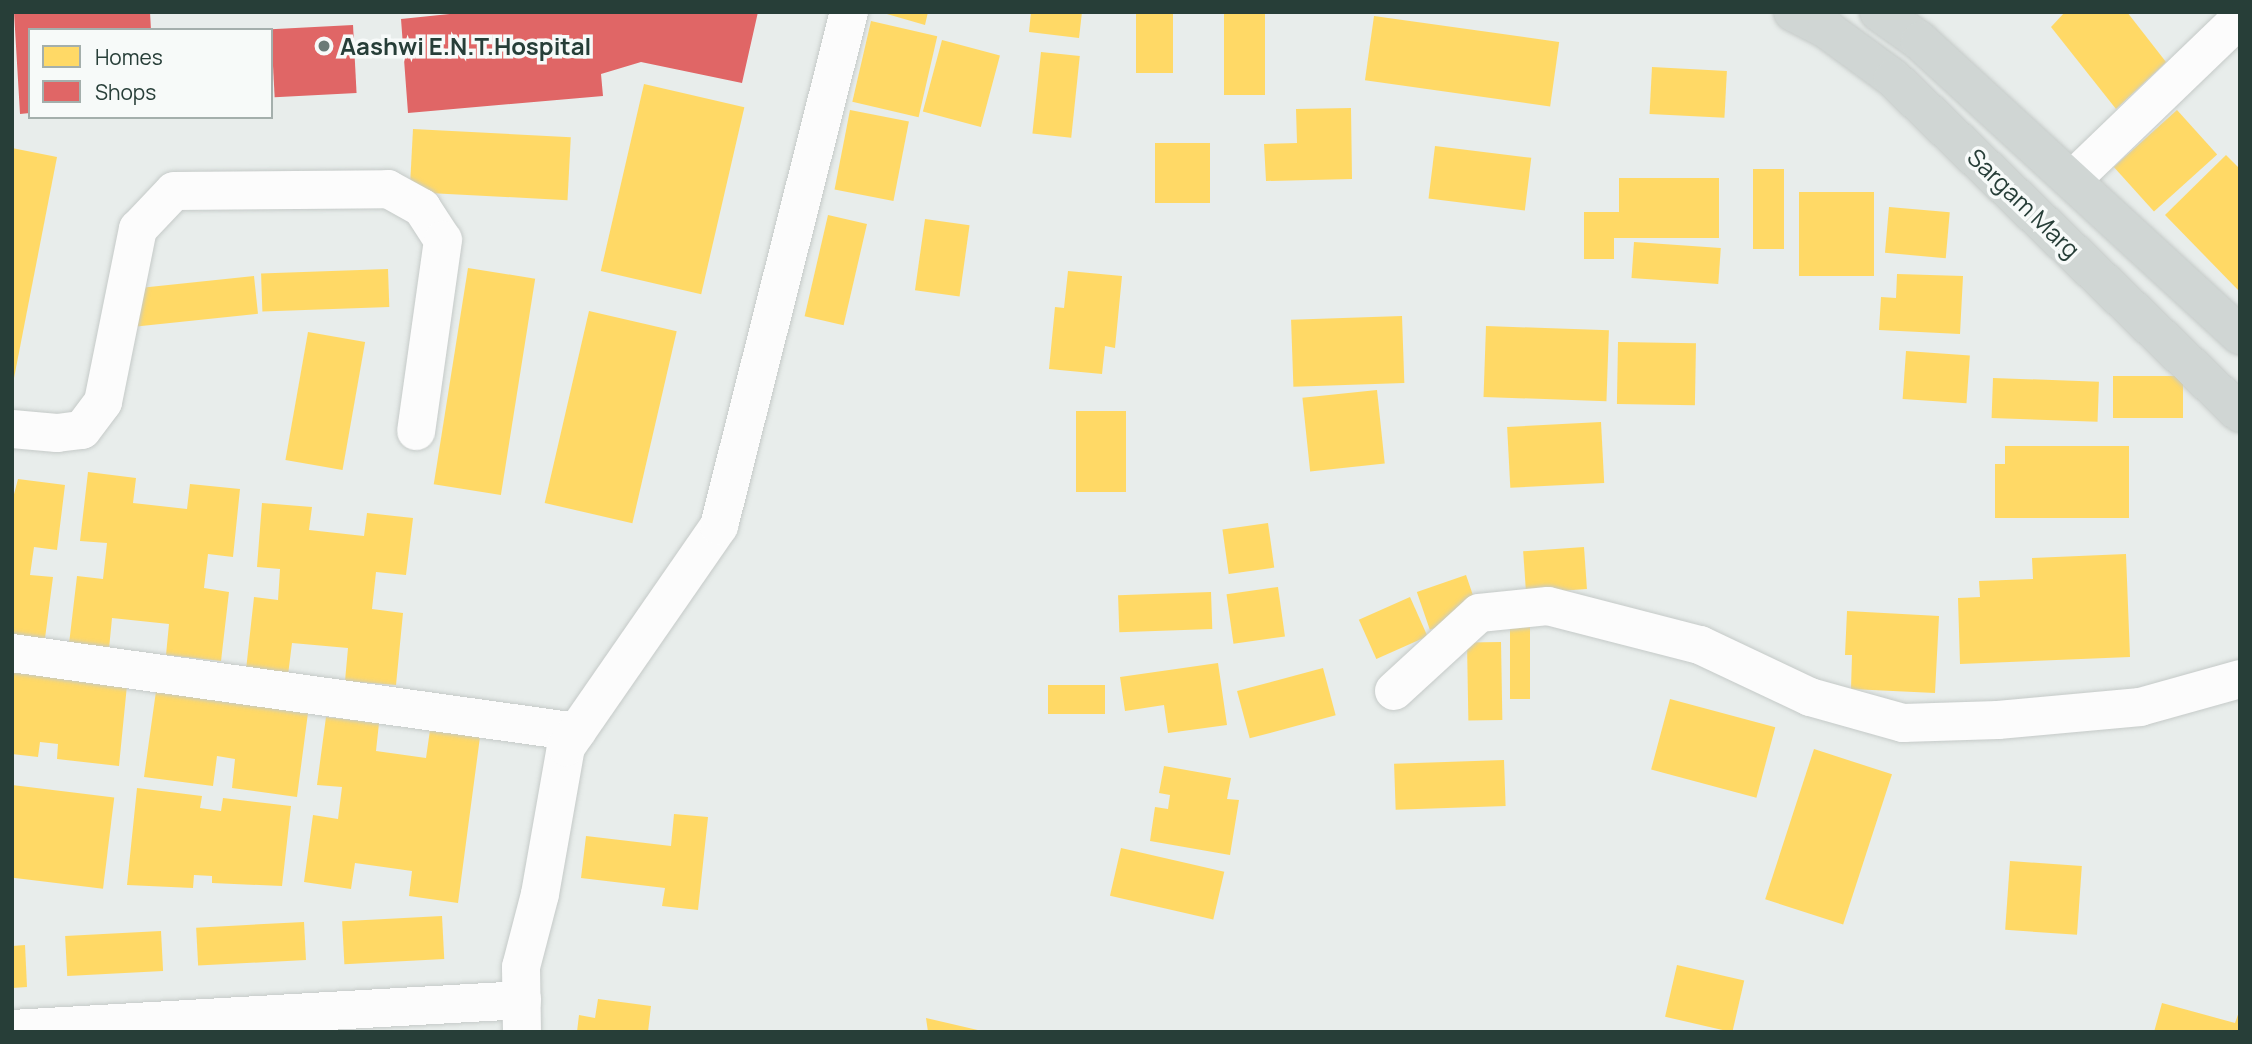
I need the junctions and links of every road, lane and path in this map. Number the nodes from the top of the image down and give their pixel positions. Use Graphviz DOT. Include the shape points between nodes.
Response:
graph roads {
  1 [pos="849,12"];
  2 [pos="1793,12"];
  3 [pos="1879,12"];
  4 [pos="2240,18"];
  5 [pos="2074,178"];
  6 [pos="2240,335"];
  7 [pos="2240,412"];
  8 [pos="12,429"];
  9 [pos="416,430"];
  10 [pos="12,653"];
  11 [pos="2240,679"];
  12 [pos="1394,691"];
  13 [pos="577,732"];
  14 [pos="522,1016"];
  15 [pos="136,1027"];
  16 [pos="12,1029"];
  1 -- 13 [label="street" via="719,526"];
  2 -- 7 [label="main road, Sargam Marg" via="1826,29 1893,78"];
  3 -- 5 [label="main road, Sargam Marg" via="1920,41"];
  4 -- 5 [label="street"];
  5 -- 6 [label="main road, Sargam Marg"];
  8 -- 9 [label="street" via="82,430 103,402 138,229 174,191 388,189 422,208 443,240"];
  10 -- 13 [label="street"];
  11 -- 12 [label="street" via="2140,707 1903,723 1810,697 1700,645 1548,606 1479,613"];
  13 -- 14 [label="street" via="566,747 540,894 521,967"];
  14 -- 15 [label="street"];
  15 -- 16 [label="street"];
}
